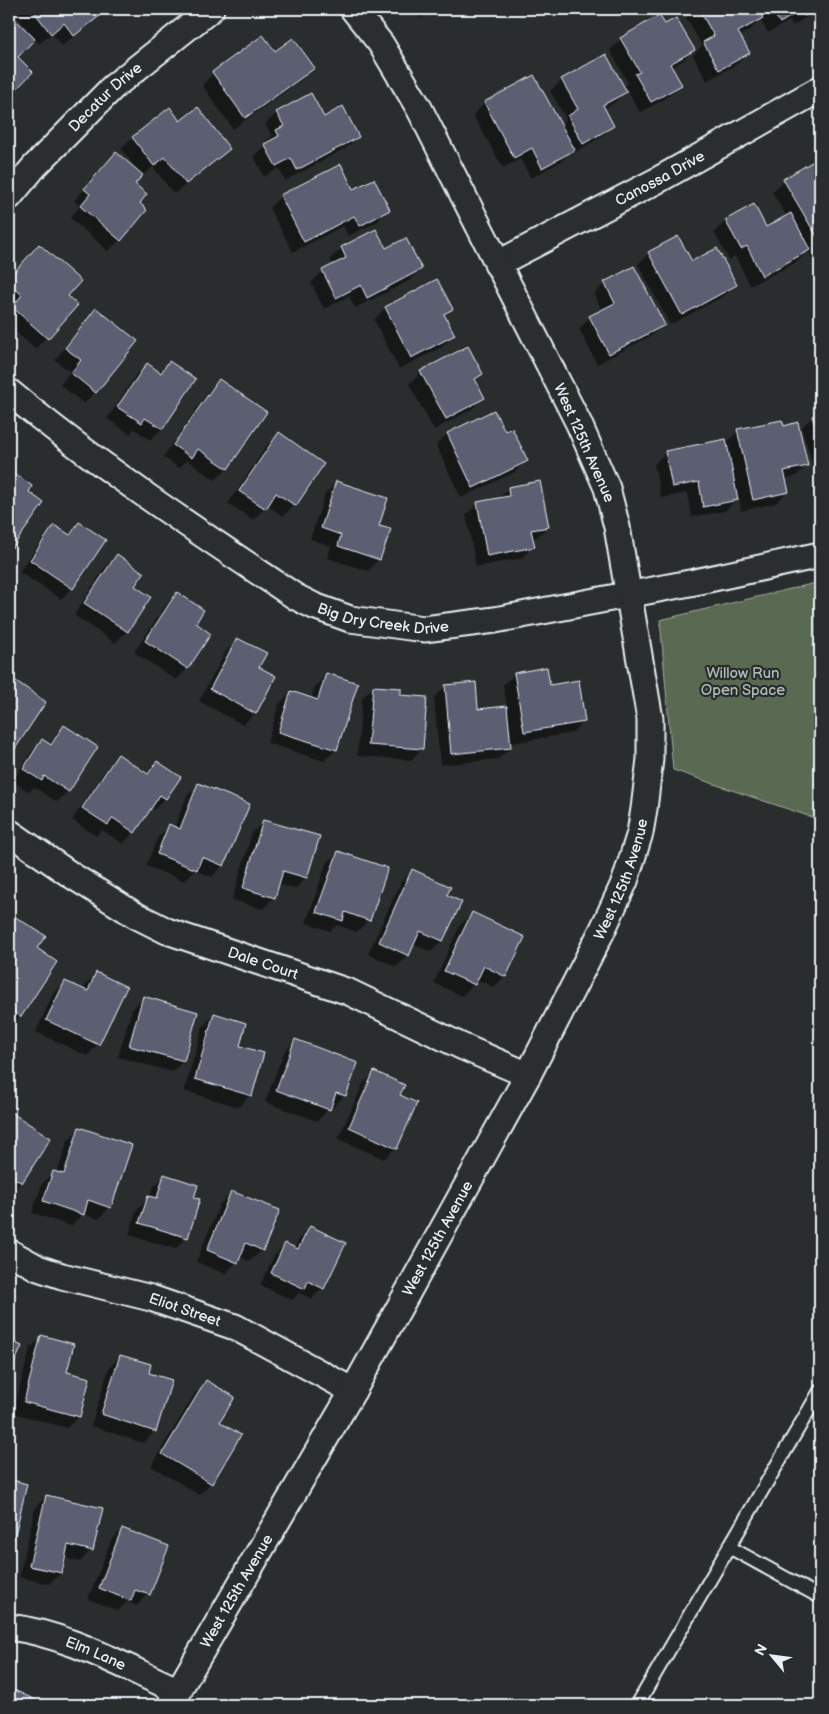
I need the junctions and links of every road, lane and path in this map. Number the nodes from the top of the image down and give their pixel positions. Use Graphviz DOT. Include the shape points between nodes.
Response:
graph roads {
  1 [pos="210,9"];
  2 [pos="353,9"];
  3 [pos="820,89"];
  4 [pos="9,197"];
  5 [pos="497,264"];
  6 [pos="9,392"];
  7 [pos="820,555"];
  8 [pos="629,595"];
  9 [pos="9,832"];
  10 [pos="528,1075"];
  11 [pos="9,1252"];
  12 [pos="353,1391"];
  13 [pos="820,1391"];
  14 [pos="730,1547"];
  15 [pos="820,1596"];
  16 [pos="9,1627"];
  17 [pos="175,1698"];
  18 [pos="637,1705"];
  1 -- 4 [label="street, Decatur Drive" via="113,87"];
  2 -- 5 [label="street, West 125th Avenue" via="381,44 419,108"];
  3 -- 5 [label="street, Canossa Drive" via="658,180"];
  5 -- 8 [label="street, West 125th Avenue" via="579,424 607,488"];
  6 -- 8 [label="street, Big Dry Creek Drive" via="99,463 296,597 350,619 424,629 495,620"];
  7 -- 8 [label="street, Big Dry Creek Drive"];
  8 -- 10 [label="street, West 125th Avenue" via="650,719 650,759 640,832 625,881 602,931"];
  9 -- 10 [label="street, Dale Court" via="135,915 167,930 349,992"];
  10 -- 12 [label="street, West 125th Avenue"];
  11 -- 12 [label="street, Eliot Street" via="38,1268 151,1298 235,1328"];
  12 -- 17 [label="street, West 125th Avenue"];
  13 -- 14 [label="lane"];
  14 -- 15 [label="lane"];
  14 -- 18 [label="lane"];
  16 -- 17 [label="street, Elm Lane" via="48,1635 95,1653"];
}
